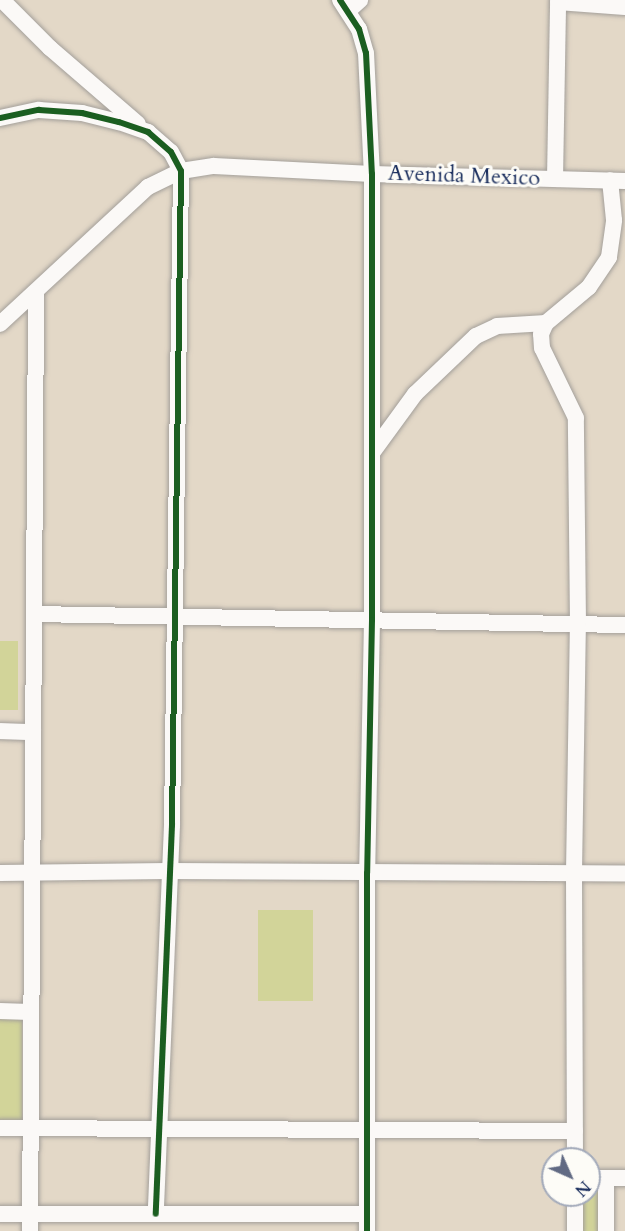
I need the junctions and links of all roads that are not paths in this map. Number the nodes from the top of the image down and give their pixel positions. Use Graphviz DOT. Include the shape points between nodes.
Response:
graph roads {
  1 [pos="2,0"];
  2 [pos="558,1"];
  3 [pos="349,3"];
  4 [pos="625,7"];
  5 [pos="0,118"];
  6 [pos="148,132"];
  7 [pos="181,171"];
  8 [pos="372,174"];
  9 [pos="555,179"];
  10 [pos="618,180"];
  11 [pos="36,293"];
  12 [pos="546,323"];
  13 [pos="0,324"];
  14 [pos="372,453"];
  15 [pos="34,614"];
  16 [pos="174,616"];
  17 [pos="372,620"];
  18 [pos="578,624"];
  19 [pos="625,625"];
  20 [pos="0,731"];
  21 [pos="33,732"];
  22 [pos="168,871"];
  23 [pos="0,873"];
  24 [pos="30,873"];
  25 [pos="367,873"];
  26 [pos="574,873"];
  27 [pos="625,873"];
  28 [pos="0,1011"];
  29 [pos="30,1011"];
  30 [pos="0,1128"];
  31 [pos="30,1128"];
  32 [pos="158,1129"];
  33 [pos="367,1130"];
  34 [pos="575,1131"];
  35 [pos="575,1147"];
  36 [pos="601,1178"];
  37 [pos="625,1178"];
  38 [pos="601,1202"];
  39 [pos="575,1207"];
  40 [pos="0,1214"];
  41 [pos="30,1214"];
  42 [pos="156,1214"];
  43 [pos="367,1223"];
  44 [pos="30,1231"];
  45 [pos="575,1231"];
  46 [pos="606,1231"];
  1 -- 6 [label="street" via="50,48"];
  2 -- 4 [label="street"];
  2 -- 9 [label="street"];
  3 -- 8 [label="street" via="366,53"];
  5 -- 6 [label="street" via="39,110 82,113"];
  6 -- 7 [label="street" via="171,152"];
  7 -- 8 [label="street, Avenida Mexico" via="214,166"];
  7 -- 11 [label="street, Avenida Mexico" via="148,187"];
  7 -- 16 [label="street"];
  8 -- 9 [label="street, Avenida Mexico"];
  8 -- 14 [label="street"];
  9 -- 10 [label="street, Avenida Mexico"];
  10 -- 12 [label="street" via="609,257 589,287"];
  11 -- 13 [label="street, Avenida Mexico"];
  11 -- 15 [label="street"];
  12 -- 14 [label="street" via="497,326 476,336 415,394"];
  12 -- 18 [label="street" via="541,334 542,348 576,418"];
  14 -- 17 [label="street"];
  15 -- 16 [label="street"];
  15 -- 21 [label="street"];
  16 -- 17 [label="street"];
  16 -- 22 [label="street"];
  17 -- 18 [label="street"];
  17 -- 25 [label="street"];
  18 -- 19 [label="street"];
  18 -- 26 [label="street"];
  20 -- 21 [label="street"];
  21 -- 24 [label="street"];
  22 -- 24 [label="street"];
  22 -- 25 [label="street"];
  22 -- 32 [label="street"];
  23 -- 24 [label="street"];
  24 -- 29 [label="street"];
  25 -- 26 [label="street"];
  25 -- 33 [label="street"];
  26 -- 27 [label="street"];
  26 -- 34 [label="street"];
  28 -- 29 [label="street"];
  29 -- 31 [label="street"];
  30 -- 31 [label="street"];
  31 -- 32 [label="street"];
  31 -- 41 [label="street"];
  32 -- 33 [label="street"];
  32 -- 42 [label="street"];
  33 -- 34 [label="street"];
  33 -- 43 [label="street"];
  34 -- 35 [label="street"];
  36 -- 37 [label="street"];
  38 -- 46 [label="street"];
  39 -- 45 [label="street"];
  40 -- 41 [label="street"];
  41 -- 42 [label="street"];
  41 -- 44 [label="street"];
  42 -- 43 [label="street"];
}
